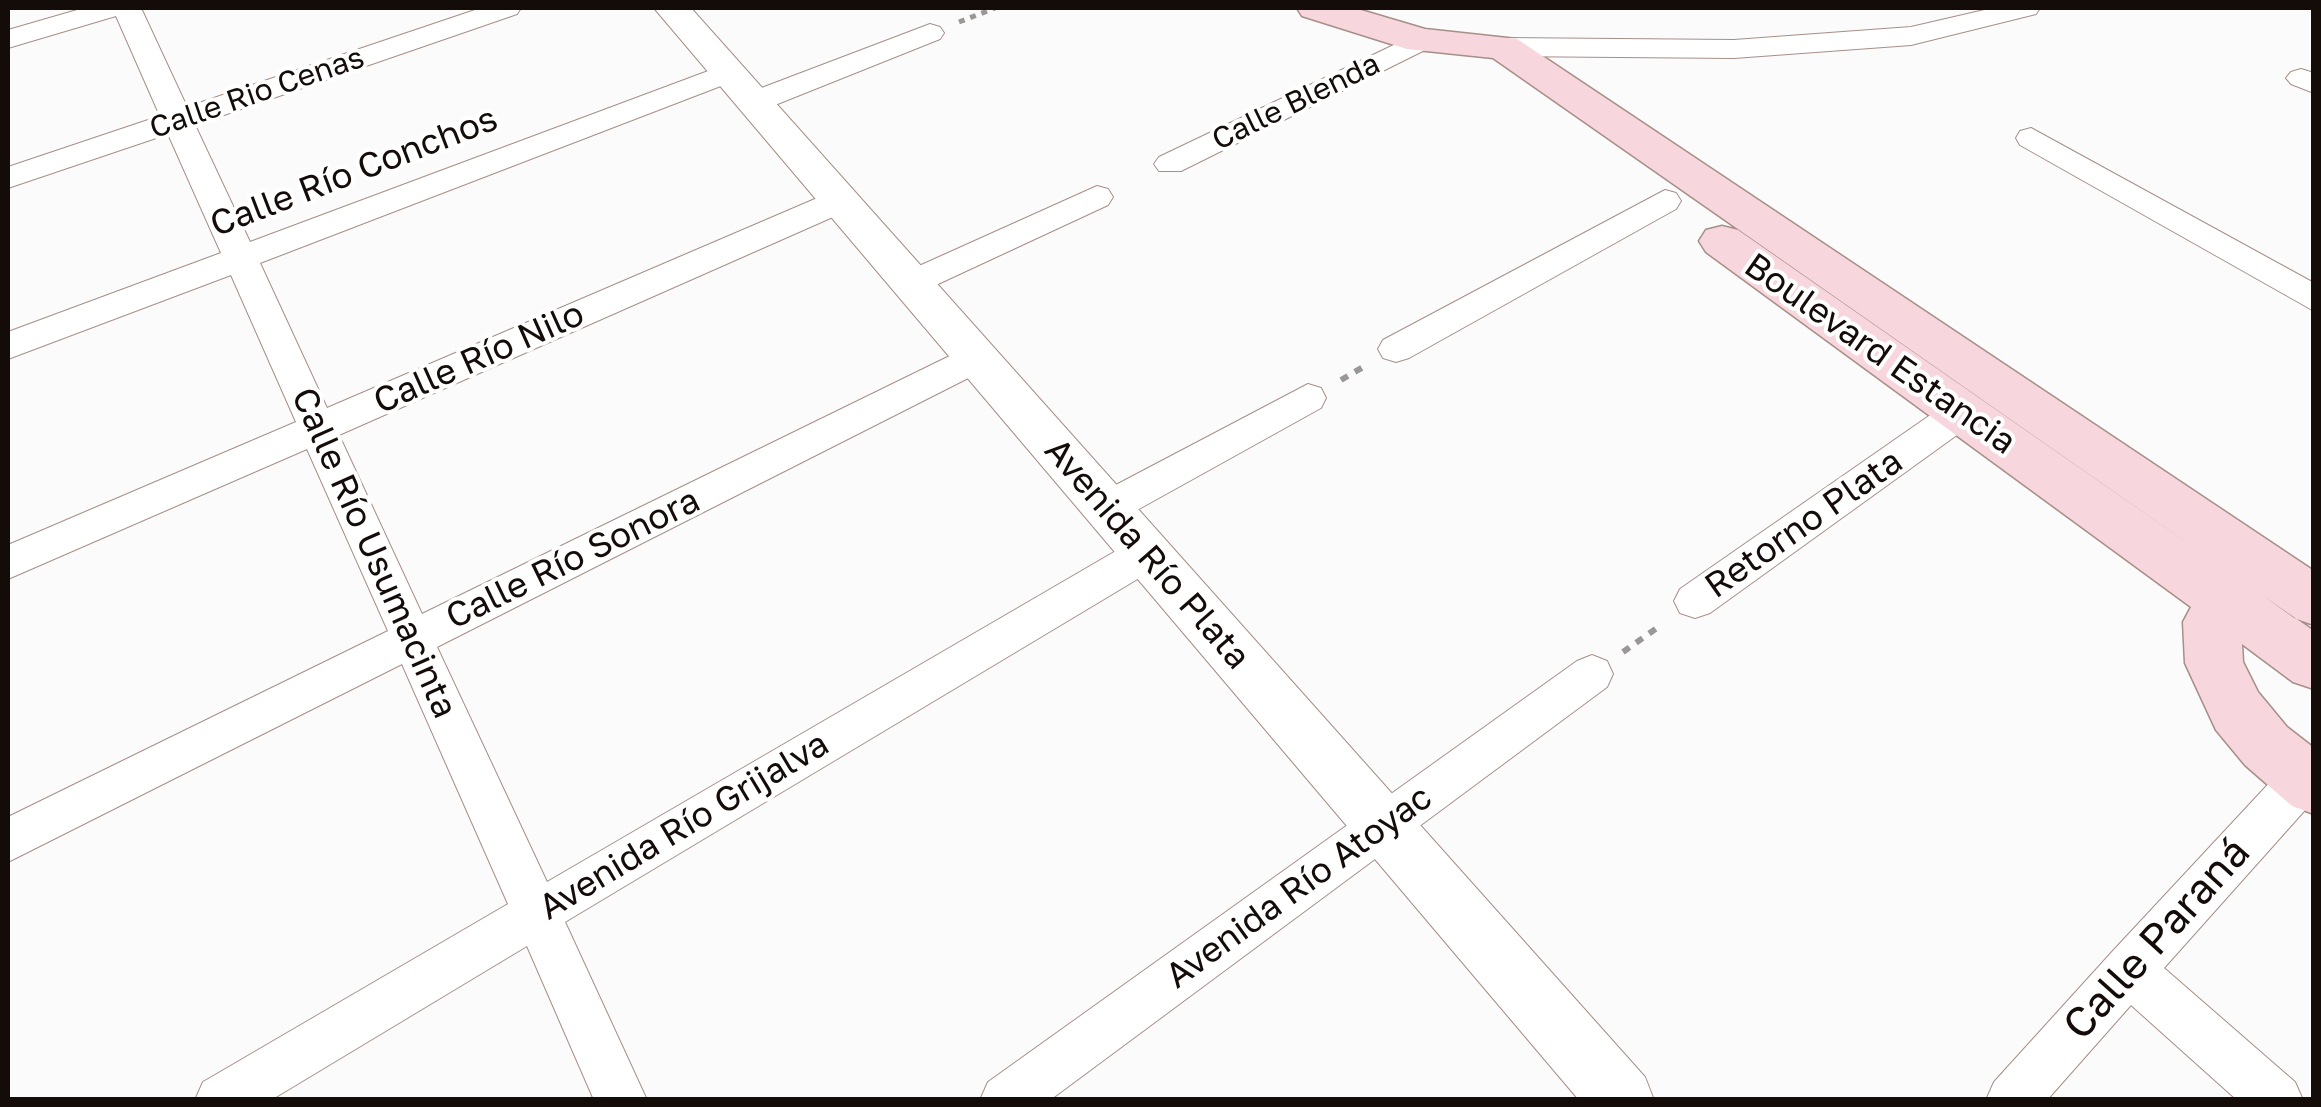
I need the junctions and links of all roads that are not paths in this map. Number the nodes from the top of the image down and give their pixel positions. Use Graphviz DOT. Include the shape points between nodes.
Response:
graph roads {
  1 [pos="112,8"];
  2 [pos="127,8"];
  3 [pos="507,8"];
  4 [pos="672,8"];
  5 [pos="1316,8"];
  6 [pos="2026,8"];
  7 [pos="930,33"];
  8 [pos="8,39"];
  9 [pos="1435,42"];
  10 [pos="1503,47"];
  11 [pos="742,88"];
  12 [pos="177,120"];
  13 [pos="2031,138"];
  14 [pos="1170,164"];
  15 [pos="8,178"];
  16 [pos="1097,198"];
  17 [pos="840,200"];
  18 [pos="1665,201"];
  19 [pos="240,258"];
  20 [pos="912,283"];
  21 [pos="2314,299"];
  22 [pos="8,346"];
  23 [pos="1396,349"];
  24 [pos="977,358"];
  25 [pos="1308,398"];
  26 [pos="1962,412"];
  27 [pos="317,428"];
  28 [pos="1108,508"];
  29 [pos="1147,553"];
  30 [pos="8,563"];
  31 [pos="2268,577"];
  32 [pos="1695,601"];
  33 [pos="2314,601"];
  34 [pos="412,638"];
  35 [pos="2314,664"];
  36 [pos="1592,674"];
  37 [pos="2308,782"];
  38 [pos="1384,825"];
  39 [pos="8,840"];
  40 [pos="537,913"];
  41 [pos="2128,970"];
  42 [pos="220,1100"];
  43 [pos="621,1100"];
  44 [pos="1006,1100"];
  45 [pos="1622,1100"];
  46 [pos="2012,1100"];
  47 [pos="2277,1100"];
  1 -- 8 [label="street"];
  2 -- 12 [label="street, Calle Río Usumacinta"];
  3 -- 12 [label="street, Calle Rio Cenas"];
  4 -- 11 [label="street, Avenida Río Plata"];
  5 -- 9 [label="main road"];
  6 -- 10 [label="street" via="1911,36 1734,48"];
  7 -- 11 [label="street, Calle Río Conchos"];
  9 -- 10 [label="main road"];
  9 -- 14 [label="street, Calle Blenda"];
  9 -- 18 [label="main road, Boulevard Estancia"];
  10 -- 31 [label="main road, Boulevard Estancia"];
  11 -- 17 [label="street, Avenida Río Plata"];
  11 -- 19 [label="street, Calle Río Conchos"];
  12 -- 15 [label="street, Calle Rio Cenas"];
  12 -- 19 [label="street, Calle Río Usumacinta"];
  13 -- 21 [label="street"];
  16 -- 20 [label="street"];
  17 -- 20 [label="street, Avenida Río Plata"];
  17 -- 27 [label="street, Calle Río Nilo"];
  18 -- 23 [label="street"];
  18 -- 26 [label="main road, Boulevard Estancia"];
  19 -- 22 [label="street, Calle Río Conchos"];
  19 -- 27 [label="street, Calle Río Usumacinta"];
  20 -- 24 [label="street, Avenida Río Plata"];
  24 -- 28 [label="street, Avenida Río Plata"];
  24 -- 34 [label="street, Calle Río Sonora"];
  25 -- 28 [label="street"];
  26 -- 31 [label="main road, Boulevard Estancia"];
  26 -- 32 [label="street, Retorno Plata"];
  27 -- 30 [label="street, Calle Río Nilo"];
  27 -- 34 [label="street, Calle Río Usumacinta"];
  28 -- 29 [label="street, Avenida Río Plata"];
  29 -- 38 [label="street, Avenida Río Plata"];
  29 -- 40 [label="street, Avenida Río Grijalva"];
  31 -- 33 [label="main road, Boulevard Estancia"];
  31 -- 35 [label="main road, Boulevard Estancia"];
  31 -- 37 [label="main road" via="2212,622 2214,663 2237,710"];
  34 -- 39 [label="street, Calle Río Sonora"];
  34 -- 40 [label="street, Calle Río Usumacinta"];
  36 -- 38 [label="street, Avenida Río Atoyac"];
  37 -- 41 [label="street, Calle Paraná"];
  38 -- 44 [label="street, Avenida Río Atoyac"];
  38 -- 45 [label="street, Avenida Río Plata"];
  40 -- 42 [label="street, Avenida Río Grijalva"];
  40 -- 43 [label="street, Calle Río Usumacinta"];
  41 -- 46 [label="street, Calle Paraná"];
  41 -- 47 [label="street"];
}
